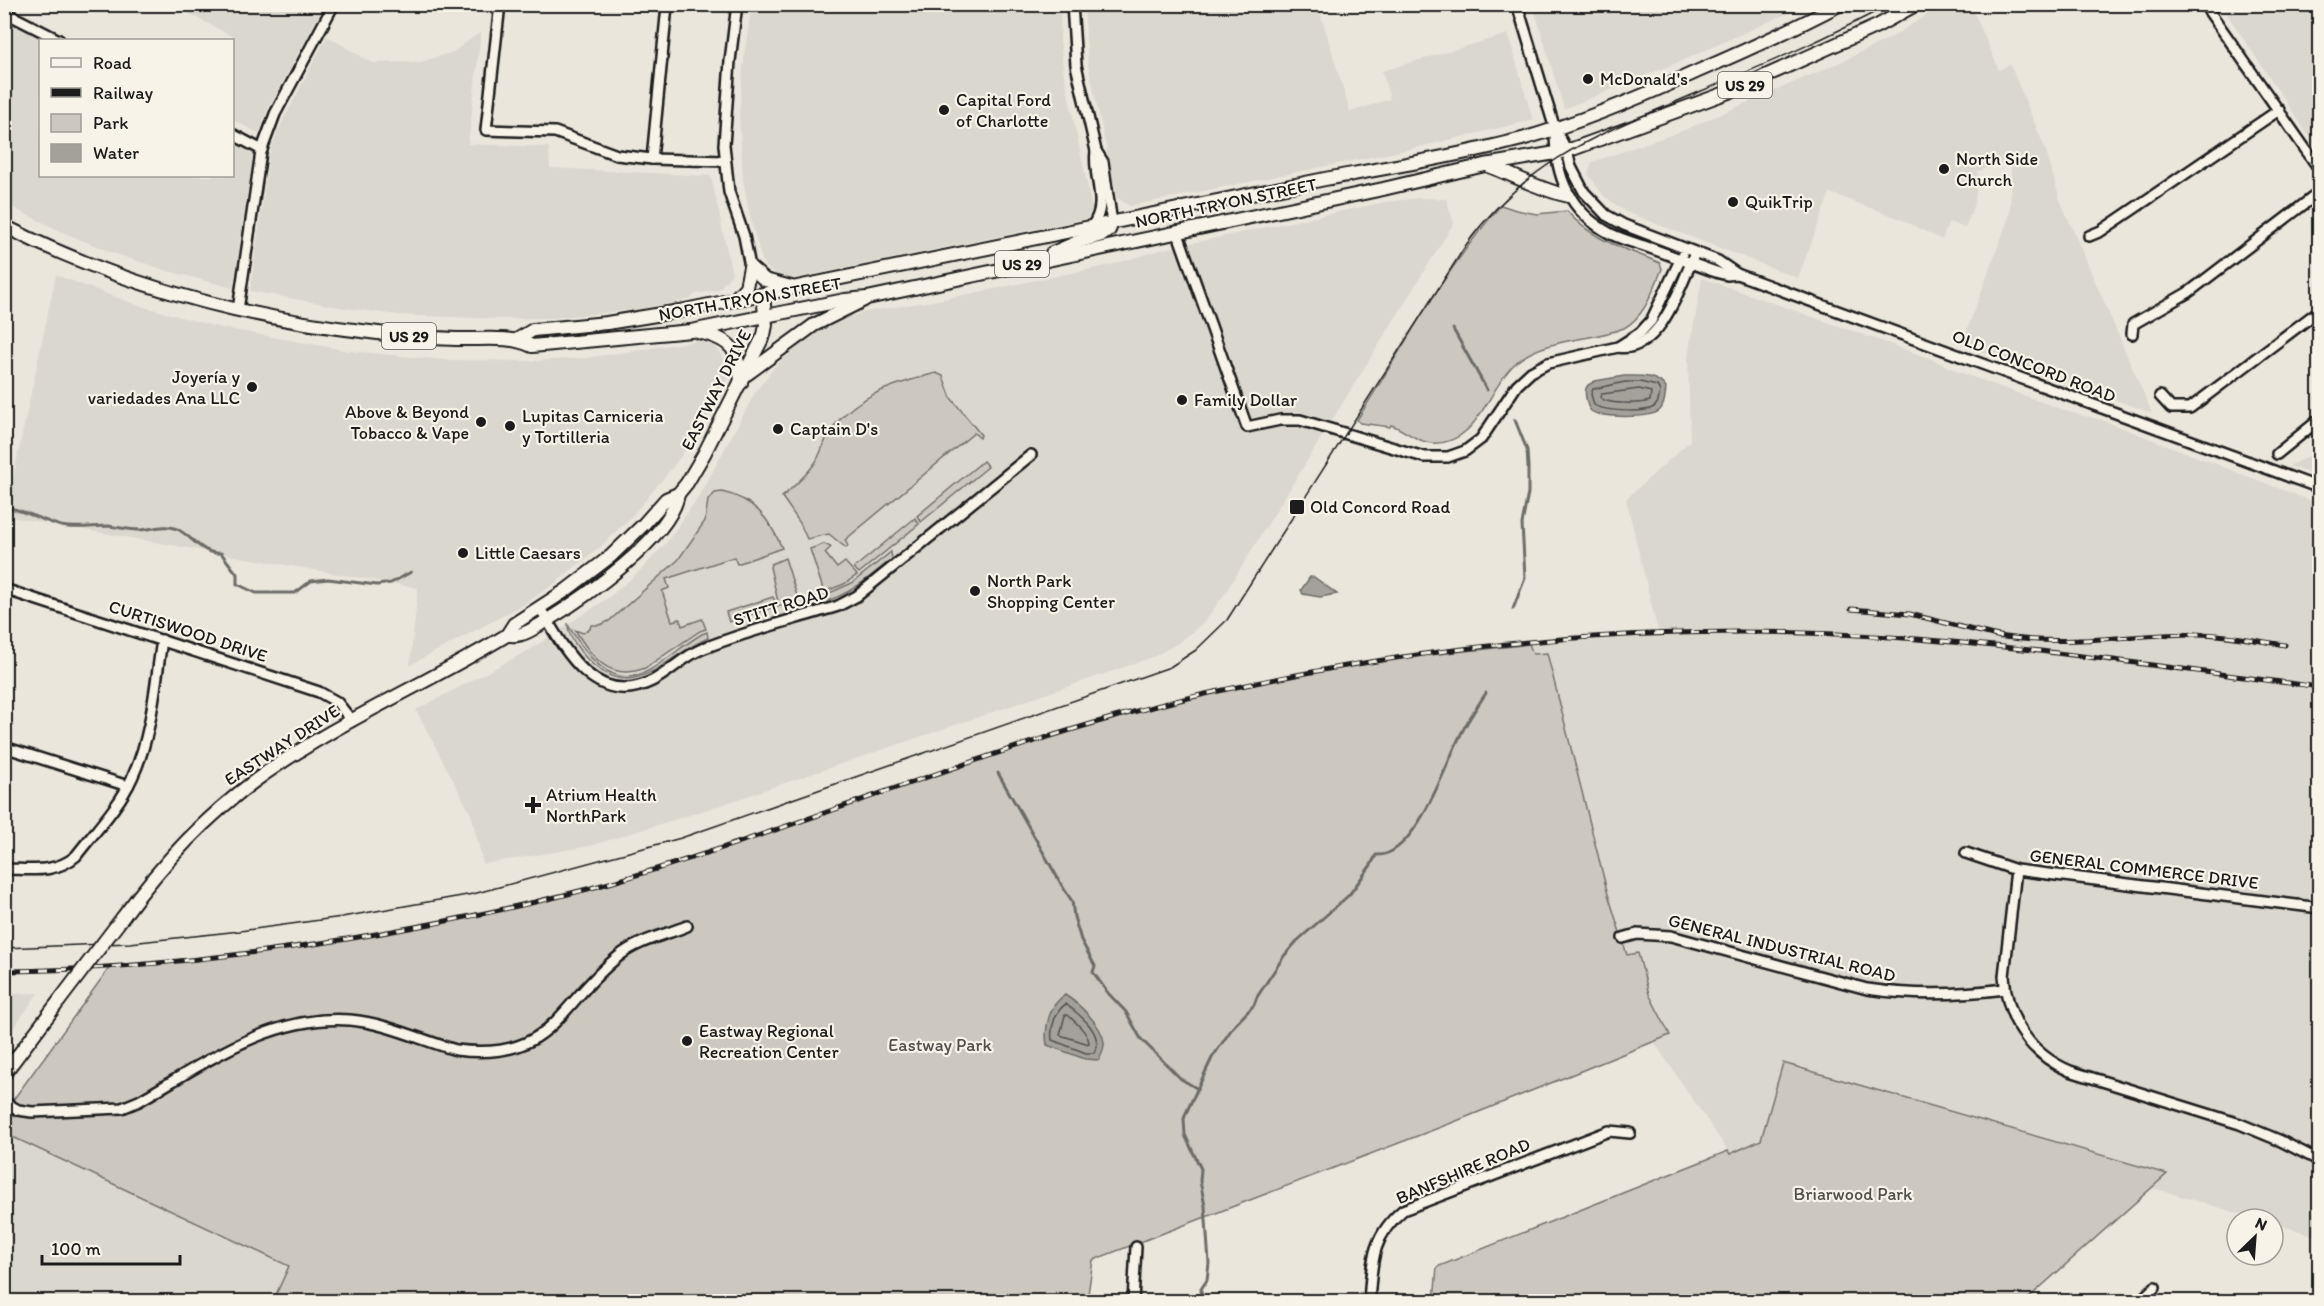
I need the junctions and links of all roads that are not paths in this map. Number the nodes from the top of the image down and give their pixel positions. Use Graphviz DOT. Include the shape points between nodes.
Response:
graph roads {
  1 [pos="334,4"];
  2 [pos="500,4"];
  3 [pos="635,4"];
  4 [pos="737,4"];
  5 [pos="1072,4"];
  6 [pos="1517,4"];
  7 [pos="1841,4"];
  8 [pos="1917,4"];
  9 [pos="2204,4"];
  10 [pos="4,12"];
  11 [pos="57,39"];
  12 [pos="2279,111"];
  13 [pos="1555,129"];
  14 [pos="234,135"];
  15 [pos="262,150"];
  16 [pos="1096,151"];
  17 [pos="1561,152"];
  18 [pos="652,159"];
  19 [pos="725,160"];
  20 [pos="1485,165"];
  21 [pos="2319,170"];
  22 [pos="2319,192"];
  23 [pos="1569,196"];
  24 [pos="1112,223"];
  25 [pos="4,226"];
  26 [pos="1092,226"];
  27 [pos="1177,231"];
  28 [pos="2089,236"];
  29 [pos="1685,249"];
  30 [pos="1695,253"];
  31 [pos="1680,259"];
  32 [pos="1691,263"];
  33 [pos="1023,264"];
  34 [pos="750,267"];
  35 [pos="1737,274"];
  36 [pos="796,287"];
  37 [pos="763,295"];
  38 [pos="867,298"];
  39 [pos="733,301"];
  40 [pos="238,310"];
  41 [pos="2319,310"];
  42 [pos="766,317"];
  43 [pos="691,331"];
  44 [pos="2132,334"];
  45 [pos="518,339"];
  46 [pos="1618,346"];
  47 [pos="742,380"];
  48 [pos="2160,396"];
  49 [pos="2319,420"];
  50 [pos="2277,454"];
  51 [pos="1031,455"];
  52 [pos="2319,488"];
  53 [pos="678,494"];
  54 [pos="4,589"];
  55 [pos="540,608"];
  56 [pos="547,620"];
  57 [pos="507,635"];
  58 [pos="162,640"];
  59 [pos="352,721"];
  60 [pos="4,747"];
  61 [pos="128,786"];
  62 [pos="1966,853"];
  63 [pos="4,869"];
  64 [pos="2016,870"];
  65 [pos="2319,908"];
  66 [pos="687,926"];
  67 [pos="1623,938"];
  68 [pos="2005,988"];
  69 [pos="4,1074"];
  70 [pos="4,1101"];
  71 [pos="1630,1133"];
  72 [pos="2319,1161"];
  73 [pos="1136,1247"];
  74 [pos="2155,1287"];
  75 [pos="1133,1302"];
  76 [pos="1369,1302"];
  77 [pos="2139,1302"];
  1 -- 15 [label="street" via="274,114"];
  2 -- 18 [label="street" via="486,130 555,132 617,156"];
  3 -- 18 [label="street" via="667,6"];
  4 -- 19 [label="street"];
  5 -- 16 [label="street" via="1076,65"];
  6 -- 13 [label="street, OLD CONCORD ROAD"];
  7 -- 13 [label="main road, NORTH TRYON STREET / US 29" via="1646,95"];
  8 -- 17 [label="main road, NORTH TRYON STREET / US 29" via="1734,90"];
  9 -- 12 [label="street"];
  10 -- 11 [label="street"];
  12 -- 21 [label="street"];
  12 -- 28 [label="street"];
  13 -- 17 [label="street, OLD CONCORD ROAD"];
  13 -- 24 [label="main road, NORTH TRYON STREET / US 29" via="1430,160"];
  14 -- 15 [label="street"];
  15 -- 40 [label="street"];
  16 -- 24 [label="street" via="1103,162"];
  16 -- 26 [label="street" via="1094,164 1101,208"];
  17 -- 20 [label="main road, NORTH TRYON STREET / US 29"];
  17 -- 23 [label="street, OLD CONCORD ROAD" via="1558,170"];
  17 -- 29 [label="street, OLD CONCORD ROAD" via="1584,192 1606,215"];
  18 -- 19 [label="street"];
  19 -- 34 [label="street" via="729,192"];
  20 -- 23 [label="main road" via="1542,190"];
  20 -- 27 [label="main road, NORTH TRYON STREET / US 29"];
  22 -- 44 [label="street" via="2189,292 2133,324"];
  23 -- 31 [label="street, OLD CONCORD ROAD" via="1587,217 1611,234"];
  24 -- 26 [label="main road, NORTH TRYON STREET / US 29"];
  24 -- 33 [label="main road" via="1102,235"];
  25 -- 40 [label="main road, NORTH TRYON STREET / US 29" via="107,272"];
  26 -- 36 [label="main road, NORTH TRYON STREET / US 29"];
  27 -- 33 [label="main road, NORTH TRYON STREET / US 29"];
  27 -- 46 [label="street" via="1247,427 1297,420 1424,457 1448,457 1481,439 1530,372 1554,361"];
  29 -- 30 [label="street, OLD CONCORD ROAD"];
  29 -- 31 [label="street"];
  30 -- 32 [label="street"];
  30 -- 35 [label="street, OLD CONCORD ROAD" via="1724,264"];
  31 -- 32 [label="street, OLD CONCORD ROAD"];
  31 -- 46 [label="street" via="1652,321"];
  32 -- 35 [label="street, OLD CONCORD ROAD" via="1727,275"];
  32 -- 46 [label="street" via="1659,327 1637,344"];
  33 -- 38 [label="main road, NORTH TRYON STREET / US 29"];
  34 -- 36 [label="main road" via="765,280"];
  34 -- 39 [label="main road" via="746,287"];
  35 -- 52 [label="street, OLD CONCORD ROAD"];
  36 -- 37 [label="main road, NORTH TRYON STREET / US 29"];
  37 -- 39 [label="main road, NORTH TRYON STREET / US 29"];
  37 -- 42 [label="main road, EASTWAY DRIVE"];
  38 -- 42 [label="main road, NORTH TRYON STREET / US 29"];
  38 -- 47 [label="main road" via="814,325"];
  39 -- 45 [label="main road, NORTH TRYON STREET / US 29" via="652,316 532,330"];
  40 -- 45 [label="main road, NORTH TRYON STREET / US 29" via="368,332"];
  41 -- 48 [label="street" via="2190,408 2171,408"];
  42 -- 43 [label="main road, NORTH TRYON STREET / US 29"];
  42 -- 47 [label="main road, EASTWAY DRIVE" via="764,335"];
  43 -- 45 [label="main road, NORTH TRYON STREET / US 29" via="532,346"];
  43 -- 47 [label="main road" via="728,344 738,360"];
  47 -- 53 [label="main road, EASTWAY DRIVE" via="704,454"];
  49 -- 50 [label="street"];
  51 -- 56 [label="street, STITT ROAD" via="857,596 838,606 699,650 645,684 619,688 591,678 578,666"];
  53 -- 55 [label="main road, EASTWAY DRIVE" via="666,499 611,556"];
  53 -- 56 [label="main road, EASTWAY DRIVE" via="676,506 637,552 603,583"];
  54 -- 58 [label="street, CURTISWOOD DRIVE"];
  55 -- 56 [label="street, STITT ROAD"];
  55 -- 57 [label="main road, EASTWAY DRIVE" via="514,624"];
  56 -- 57 [label="main road, EASTWAY DRIVE" via="522,634"];
  57 -- 59 [label="main road, EASTWAY DRIVE"];
  58 -- 59 [label="street, CURTISWOOD DRIVE" via="319,692 337,702"];
  58 -- 61 [label="street" via="145,742"];
  59 -- 69 [label="main road, EASTWAY DRIVE, bridge" via="279,764 227,803 174,854 150,880"];
  60 -- 61 [label="street"];
  61 -- 63 [label="street" via="68,863 51,869"];
  62 -- 64 [label="street, GENERAL COMMERCE DRIVE"];
  64 -- 65 [label="street, GENERAL COMMERCE DRIVE"];
  64 -- 68 [label="street"];
  66 -- 70 [label="street" via="621,955 552,1026 511,1048 491,1052 456,1050 366,1023 302,1022 248,1039 122,1108 33,1112 18,1110"];
  67 -- 68 [label="street, GENERAL INDUSTRIAL ROAD" via="1637,934 1671,936 1893,993 1965,994"];
  68 -- 72 [label="street" via="2020,1031 2036,1051 2056,1065 2240,1124"];
  71 -- 76 [label="street, BANFSHIRE ROAD" via="1609,1131 1403,1210 1384,1228 1376,1245"];
  73 -- 75 [label="street"];
  74 -- 77 [label="street"];
}
